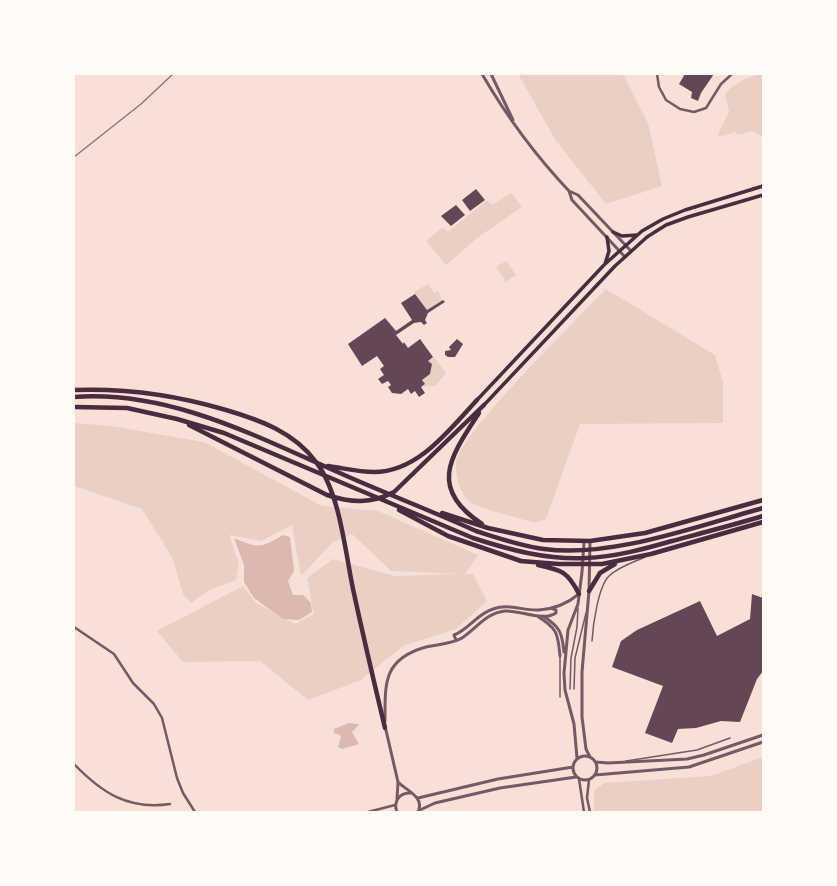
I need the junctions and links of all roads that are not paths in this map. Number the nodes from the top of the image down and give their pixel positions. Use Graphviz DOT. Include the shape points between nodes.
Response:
graph roads {
  1 [pos="482,74"];
  2 [pos="490,74"];
  3 [pos="657,74"];
  4 [pos="732,74"];
  5 [pos="514,123"];
  6 [pos="763,186"];
  7 [pos="569,191"];
  8 [pos="763,195"];
  9 [pos="613,232"];
  10 [pos="637,234"];
  11 [pos="607,238"];
  12 [pos="625,245"];
  13 [pos="619,250"];
  14 [pos="631,251"];
  15 [pos="625,257"];
  16 [pos="604,265"];
  17 [pos="74,390"];
  18 [pos="74,396"];
  19 [pos="477,400"];
  20 [pos="484,404"];
  21 [pos="74,407"];
  22 [pos="177,419"];
  23 [pos="322,465"];
  24 [pos="763,500"];
  25 [pos="393,506"];
  26 [pos="763,508"];
  27 [pos="434,512"];
  28 [pos="763,516"];
  29 [pos="763,522"];
  30 [pos="488,528"];
  31 [pos="584,542"];
  32 [pos="590,542"];
  33 [pos="651,554"];
  34 [pos="622,560"];
  35 [pos="520,561"];
  36 [pos="583,565"];
  37 [pos="590,565"];
  38 [pos="589,591"];
  39 [pos="579,594"];
  40 [pos="578,604"];
  41 [pos="512,606"];
  42 [pos="552,608"];
  43 [pos="512,611"];
  44 [pos="586,613"];
  45 [pos="535,615"];
  46 [pos="543,616"];
  47 [pos="74,627"];
  48 [pos="456,640"];
  49 [pos="592,641"];
  50 [pos="560,656"];
  51 [pos="565,656"];
  52 [pos="570,689"];
  53 [pos="574,689"];
  54 [pos="560,697"];
  55 [pos="385,728"];
  56 [pos="763,734"];
  57 [pos="730,738"];
  58 [pos="763,742"];
  59 [pos="590,757"];
  60 [pos="577,758"];
  61 [pos="596,762"];
  62 [pos="608,763"];
  63 [pos="74,764"];
  64 [pos="572,767"];
  65 [pos="595,775"];
  66 [pos="578,778"];
  67 [pos="589,780"];
  68 [pos="398,782"];
  69 [pos="410,793"];
  70 [pos="418,798"];
  71 [pos="397,799"];
  72 [pos="170,804"];
  73 [pos="395,805"];
  74 [pos="419,811"];
  75 [pos="195,812"];
  76 [pos="368,812"];
  77 [pos="397,812"];
  78 [pos="584,812"];
  79 [pos="590,812"];
  1 -- 5 [label="street"];
  2 -- 5 [label="street"];
  3 -- 4 [label="street" via="659,87 666,100 680,110 694,112 706,108 721,84"];
  5 -- 7 [label="street" via="542,162"];
  6 -- 10 [label="main road" via="685,210 652,224"];
  7 -- 9 [label="street" via="578,195"];
  7 -- 11 [label="street" via="572,200"];
  8 -- 14 [label="main road" via="688,216 666,225"];
  9 -- 10 [label="main road" via="622,236"];
  9 -- 12 [label="street"];
  10 -- 12 [label="main road"];
  11 -- 13 [label="street"];
  11 -- 16 [label="main road" via="609,251"];
  12 -- 13 [label="main road"];
  12 -- 14 [label="street"];
  13 -- 15 [label="street"];
  13 -- 16 [label="main road"];
  14 -- 15 [label="main road"];
  15 -- 20 [label="main road"];
  16 -- 19 [label="main road"];
  17 -- 55 [label="highway" via="120,390 193,400 255,419 290,436 316,462 330,487 337,512"];
  18 -- 23 [label="highway" via="124,398 173,406 221,421"];
  19 -- 23 [label="highway" via="431,448 412,461 376,472"];
  20 -- 22 [label="highway" via="394,492 370,502 349,501 327,495"];
  20 -- 30 [label="highway" via="454,452 449,478 452,494 458,505"];
  21 -- 22 [label="highway" via="127,408"];
  22 -- 25 [label="highway" via="224,433"];
  23 -- 27 [label="highway"];
  24 -- 32 [label="highway" via="645,533"];
  25 -- 28 [label="highway" via="508,550 572,558 601,557 640,550"];
  25 -- 35 [label="highway" via="448,536"];
  26 -- 27 [label="highway" via="645,540 600,549 544,549 510,542 476,531"];
  27 -- 30 [label="highway"];
  29 -- 33 [label="highway"];
  30 -- 31 [label="highway" via="543,540"];
  31 -- 32 [label="highway"];
  31 -- 36 [label="street"];
  32 -- 37 [label="street"];
  33 -- 34 [label="highway"];
  33 -- 49 [label="lane" via="615,572 606,580 601,591"];
  34 -- 37 [label="highway"];
  34 -- 38 [label="highway" via="600,573"];
  35 -- 36 [label="highway"];
  35 -- 39 [label="highway" via="563,571 569,576"];
  36 -- 37 [label="highway"];
  36 -- 39 [label="street"];
  37 -- 38 [label="street"];
  38 -- 44 [label="street"];
  39 -- 40 [label="street"];
  39 -- 42 [label="street"];
  40 -- 51 [label="street" via="568,630"];
  40 -- 52 [label="lane"];
  41 -- 42 [label="street" via="538,610"];
  41 -- 43 [label="street"];
  41 -- 48 [label="street" via="494,608 482,614 454,636"];
  42 -- 46 [label="street" via="556,610 555,614"];
  43 -- 45 [label="street"];
  43 -- 48 [label="street" via="497,612"];
  44 -- 53 [label="lane" via="575,658"];
  44 -- 59 [label="street" via="582,717 586,749"];
  45 -- 46 [label="street"];
  45 -- 50 [label="street" via="555,629"];
  46 -- 51 [label="street" via="560,631"];
  47 -- 75 [label="street" via="114,654 133,682 154,704 162,718 177,778"];
  48 -- 55 [label="street" via="416,651 400,660 394,667 384,694"];
  50 -- 54 [label="lane"];
  51 -- 60 [label="street" via="565,690 574,724"];
  55 -- 68 [label="street"];
  56 -- 62 [label="street" via="687,759"];
  57 -- 62 [label="lane" via="683,753"];
  58 -- 65 [label="street" via="689,767"];
  59 -- 60 [label="street"];
  59 -- 61 [label="street"];
  60 -- 64 [label="street"];
  61 -- 62 [label="street"];
  61 -- 65 [label="street"];
  63 -- 72 [label="street" via="91,782 112,796 146,806"];
  64 -- 66 [label="street"];
  64 -- 70 [label="street"];
  65 -- 67 [label="street"];
  66 -- 67 [label="street"];
  66 -- 74 [label="street" via="533,782 456,798 427,806"];
  66 -- 78 [label="street"];
  67 -- 79 [label="street" via="587,798"];
  68 -- 69 [label="street"];
  68 -- 71 [label="street"];
  69 -- 70 [label="street"];
  69 -- 71 [label="street"];
  70 -- 74 [label="street"];
  71 -- 73 [label="street"];
  73 -- 76 [label="street"];
  73 -- 77 [label="street"];
}
